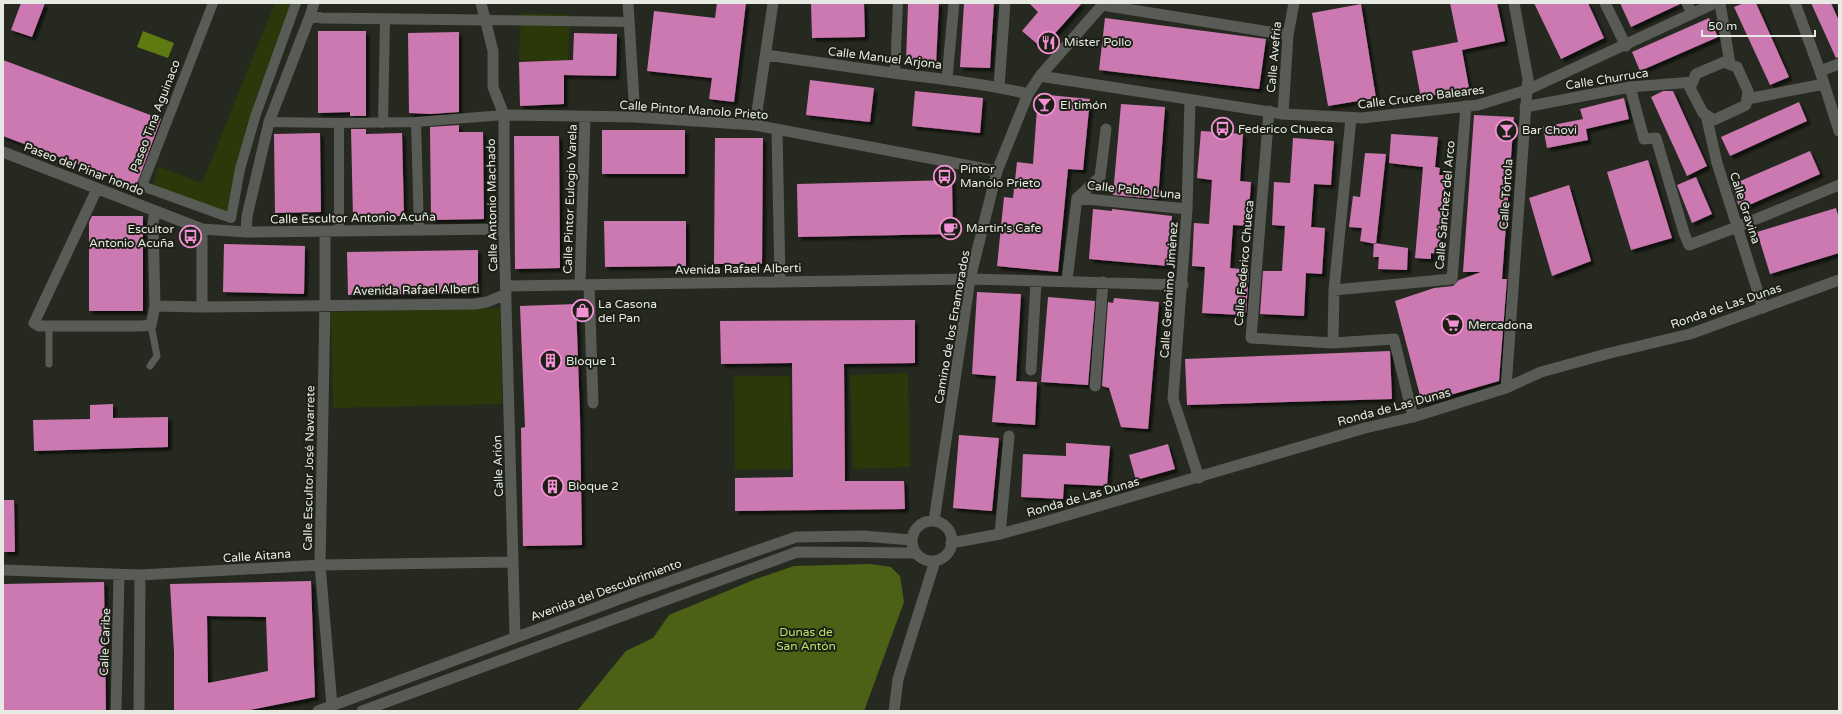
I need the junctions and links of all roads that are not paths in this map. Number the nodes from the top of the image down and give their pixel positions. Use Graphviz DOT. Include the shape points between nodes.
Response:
graph roads {
  1 [pos="213,3"];
  2 [pos="296,3"];
  3 [pos="314,3"];
  4 [pos="481,3"];
  5 [pos="628,3"];
  6 [pos="772,3"];
  7 [pos="898,3"];
  8 [pos="954,3"];
  9 [pos="1005,3"];
  10 [pos="1294,3"];
  11 [pos="1514,3"];
  12 [pos="1605,3"];
  13 [pos="1687,3"];
  14 [pos="1715,3"];
  15 [pos="1720,3"];
  16 [pos="1795,3"];
  17 [pos="1103,4"];
  18 [pos="1692,13"];
  19 [pos="310,16"];
  20 [pos="385,19"];
  21 [pos="484,20"];
  22 [pos="629,22"];
  23 [pos="1288,35"];
  24 [pos="1626,46"];
  25 [pos="766,55"];
  26 [pos="1730,64"];
  27 [pos="1839,64"];
  28 [pos="1820,71"];
  29 [pos="895,73"];
  30 [pos="1040,76"];
  31 [pos="947,78"];
  32 [pos="1693,82"];
  33 [pos="1824,84"];
  34 [pos="999,87"];
  35 [pos="1630,87"];
  36 [pos="1527,90"];
  37 [pos="1028,94"];
  38 [pos="1747,99"];
  39 [pos="1190,100"];
  40 [pos="1466,106"];
  41 [pos="1525,106"];
  42 [pos="1269,111"];
  43 [pos="1283,114"];
  44 [pos="504,115"];
  45 [pos="1706,115"];
  46 [pos="585,116"];
  47 [pos="635,117"];
  48 [pos="1351,118"];
  49 [pos="269,122"];
  50 [pos="416,122"];
  51 [pos="339,123"];
  52 [pos="383,123"];
  53 [pos="755,125"];
  54 [pos="1106,129"];
  55 [pos="777,130"];
  56 [pos="1839,131"];
  57 [pos="3,152"];
  58 [pos="997,171"];
  59 [pos="1839,185"];
  60 [pos="97,189"];
  61 [pos="1077,198"];
  62 [pos="1187,209"];
  63 [pos="155,211"];
  64 [pos="1737,227"];
  65 [pos="202,229"];
  66 [pos="504,229"];
  67 [pos="419,230"];
  68 [pos="325,231"];
  69 [pos="339,231"];
  70 [pos="246,232"];
  71 [pos="970,279"];
  72 [pos="1067,280"];
  73 [pos="1839,280"];
  74 [pos="780,281"];
  75 [pos="1036,281"];
  76 [pos="1103,282"];
  77 [pos="585,284"];
  78 [pos="1183,285"];
  79 [pos="506,290"];
  80 [pos="1334,290"];
  81 [pos="325,304"];
  82 [pos="155,306"];
  83 [pos="202,307"];
  84 [pos="1763,308"];
  85 [pos="151,325"];
  86 [pos="49,326"];
  87 [pos="1334,343"];
  88 [pos="49,364"];
  89 [pos="150,366"];
  90 [pos="1030,370"];
  91 [pos="1095,386"];
  92 [pos="1506,388"];
  93 [pos="593,403"];
  94 [pos="1413,416"];
  95 [pos="1009,436"];
  96 [pos="1199,478"];
  97 [pos="934,521"];
  98 [pos="1000,534"];
  99 [pos="912,540"];
  100 [pos="951,544"];
  101 [pos="916,553"];
  102 [pos="935,560"];
  103 [pos="513,562"];
  104 [pos="320,565"];
  105 [pos="3,570"];
  106 [pos="119,574"];
  107 [pos="140,575"];
  108 [pos="515,637"];
  109 [pos="332,706"];
  110 [pos="116,711"];
  111 [pos="139,711"];
  112 [pos="318,711"];
  113 [pos="362,711"];
  114 [pos="894,711"];
  1 -- 2 [label="street, Paseo Tina Aguinaco" via="142,186 231,218 240,169 256,114"];
  3 -- 19 [label="street"];
  4 -- 21 [label="street"];
  5 -- 22 [label="street"];
  6 -- 25 [label="street"];
  7 -- 29 [label="street"];
  8 -- 31 [label="street"];
  9 -- 34 [label="street"];
  10 -- 23 [label="street, Calle Avefria"];
  11 -- 36 [label="street, Calle Tórtola" via="1528,79"];
  12 -- 24 [label="street"];
  13 -- 18 [label="street"];
  14 -- 18 [label="street, Calle Crucero Baleares"];
  15 -- 26 [label="street"];
  16 -- 28 [label="street"];
  17 -- 23 [label="street"];
  17 -- 30 [label="street, Camino de los Enamorados"];
  18 -- 24 [label="street, Calle Crucero Baleares"];
  19 -- 20 [label="street"];
  19 -- 49 [label="street"];
  20 -- 21 [label="street"];
  20 -- 52 [label="street"];
  21 -- 22 [label="street"];
  21 -- 44 [label="street" via="493,51 493,87"];
  22 -- 47 [label="street"];
  23 -- 43 [label="street, Calle Avefria"];
  24 -- 36 [label="street, Calle Crucero Baleares"];
  25 -- 29 [label="street, Calle Manuel Arjona"];
  25 -- 53 [label="street"];
  26 -- 32 [label="street" via="1724,62 1696,74"];
  26 -- 38 [label="street" via="1737,67 1748,91"];
  27 -- 28 [label="street"];
  28 -- 33 [label="street"];
  29 -- 31 [label="street, Calle Manuel Arjona"];
  30 -- 37 [label="street, Camino de los Enamorados"];
  30 -- 39 [label="street, Calle Crucero Baleares"];
  31 -- 34 [label="street, Calle Manuel Arjona"];
  32 -- 35 [label="street, Calle Churruca"];
  32 -- 45 [label="street" via="1690,88"];
  33 -- 38 [label="street"];
  33 -- 56 [label="street"];
  34 -- 37 [label="street, Calle Manuel Arjona"];
  35 -- 41 [label="street, Calle Churruca"];
  35 -- 64 [label="street" via="1644,139 1656,138 1689,245"];
  36 -- 40 [label="street, Calle Crucero Baleares" via="1478,105"];
  36 -- 41 [label="street, Calle Tórtola"];
  37 -- 58 [label="street, Camino de los Enamorados"];
  38 -- 45 [label="street" via="1746,105 1714,120"];
  39 -- 42 [label="street, Calle Crucero Baleares"];
  39 -- 62 [label="street, Calle Gerónimo Jiménez"];
  40 -- 48 [label="street, Calle Crucero Baleares"];
  40 -- 80 [label="street, Calle Sánchez del Arco" via="1452,279"];
  41 -- 92 [label="street, Calle Tórtola"];
  42 -- 43 [label="street, Calle Crucero Baleares"];
  42 -- 87 [label="street, Calle Federico Chueca" via="1251,338"];
  43 -- 48 [label="street, Calle Crucero Baleares"];
  44 -- 46 [label="street, Calle Pintor Manolo Prieto"];
  44 -- 50 [label="street"];
  44 -- 66 [label="street, Calle Antonio Machado"];
  45 -- 64 [label="street, Calle Gravina" via="1717,163"];
  46 -- 47 [label="street, Calle Pintor Manolo Prieto"];
  46 -- 77 [label="street, Calle Pintor Eulogio Varela"];
  47 -- 53 [label="street, Calle Pintor Manolo Prieto"];
  48 -- 80 [label="street"];
  49 -- 51 [label="street"];
  49 -- 70 [label="street" via="247,216"];
  50 -- 52 [label="street"];
  50 -- 67 [label="street"];
  51 -- 52 [label="street"];
  51 -- 69 [label="street"];
  53 -- 55 [label="street, Calle Pintor Manolo Prieto"];
  54 -- 61 [label="street" via="1100,177"];
  55 -- 58 [label="street, Calle Pintor Manolo Prieto"];
  55 -- 74 [label="street"];
  57 -- 60 [label="street, Paseo del Pinar hondo"];
  58 -- 71 [label="street, Camino de los Enamorados"];
  59 -- 64 [label="street"];
  60 -- 63 [label="street, Paseo del Pinar hondo"];
  60 -- 86 [label="street" via="34,323"];
  61 -- 62 [label="street, Calle Pablo Luna"];
  61 -- 72 [label="street"];
  62 -- 78 [label="street, Calle Gerónimo Jiménez"];
  63 -- 65 [label="street, Paseo del Pinar hondo"];
  63 -- 82 [label="street"];
  64 -- 84 [label="street, Calle Gravina"];
  65 -- 70 [label="street, Calle Escultor Antonio Acuña"];
  65 -- 83 [label="street"];
  66 -- 67 [label="street, Calle Escultor Antonio Acuña"];
  66 -- 79 [label="street, Calle Antonio Machado"];
  67 -- 69 [label="street, Calle Escultor Antonio Acuña"];
  68 -- 69 [label="street, Calle Escultor Antonio Acuña"];
  68 -- 70 [label="street, Calle Escultor Antonio Acuña"];
  68 -- 81 [label="street, Calle Escultor José Navarrete"];
  71 -- 74 [label="street, Avenida Rafael Alberti"];
  71 -- 75 [label="street, Avenida Rafael Alberti"];
  71 -- 97 [label="street, Camino de los Enamorados"];
  72 -- 75 [label="street, Avenida Rafael Alberti"];
  72 -- 76 [label="street, Avenida Rafael Alberti"];
  73 -- 84 [label="street, Ronda de Las Dunas"];
  74 -- 77 [label="street, Avenida Rafael Alberti"];
  75 -- 90 [label="street"];
  76 -- 78 [label="street, Avenida Rafael Alberti"];
  76 -- 91 [label="street"];
  77 -- 79 [label="street, Avenida Rafael Alberti"];
  77 -- 93 [label="street, Calle Pintor Eulogio Varela"];
  78 -- 96 [label="street, Calle Gerónimo Jiménez" via="1173,399"];
  79 -- 81 [label="street, Avenida Rafael Alberti" via="487,302 475,304"];
  79 -- 103 [label="street, Calle Arión"];
  80 -- 87 [label="street"];
  81 -- 83 [label="street, Avenida Rafael Alberti"];
  81 -- 104 [label="street, Calle Escultor José Navarrete"];
  82 -- 83 [label="street, Avenida Rafael Alberti"];
  82 -- 85 [label="street"];
  84 -- 92 [label="street, Ronda de Las Dunas" via="1690,334 1541,372"];
  85 -- 86 [label="street"];
  85 -- 89 [label="lane" via="157,356"];
  86 -- 88 [label="lane"];
  87 -- 94 [label="street, Calle Federico Chueca" via="1394,339"];
  92 -- 94 [label="street, Ronda de Las Dunas"];
  94 -- 96 [label="street, Ronda de Las Dunas"];
  95 -- 98 [label="street"];
  96 -- 98 [label="street, Ronda de Las Dunas"];
  97 -- 99 [label="street" via="922,524"];
  97 -- 100 [label="street" via="949,531"];
  98 -- 100 [label="street, Ronda de Las Dunas"];
  99 -- 101 [label="street"];
  99 -- 108 [label="street, Avenida del Descubrimiento" via="863,536 796,537"];
  100 -- 102 [label="street" via="946,555"];
  101 -- 102 [label="street" via="924,559"];
  101 -- 113 [label="street" via="797,552"];
  102 -- 114 [label="street" via="898,679"];
  103 -- 104 [label="street, Calle Aitana"];
  103 -- 108 [label="street, Calle Arión"];
  104 -- 107 [label="street, Calle Aitana"];
  104 -- 109 [label="street, Calle Escultor José Navarrete"];
  105 -- 106 [label="street, Calle Aitana"];
  106 -- 107 [label="street, Calle Aitana"];
  106 -- 110 [label="street, Calle Caribe"];
  107 -- 111 [label="street"];
  108 -- 109 [label="street, Avenida del Descubrimiento"];
  109 -- 112 [label="street, Avenida del Descubrimiento"];
}
